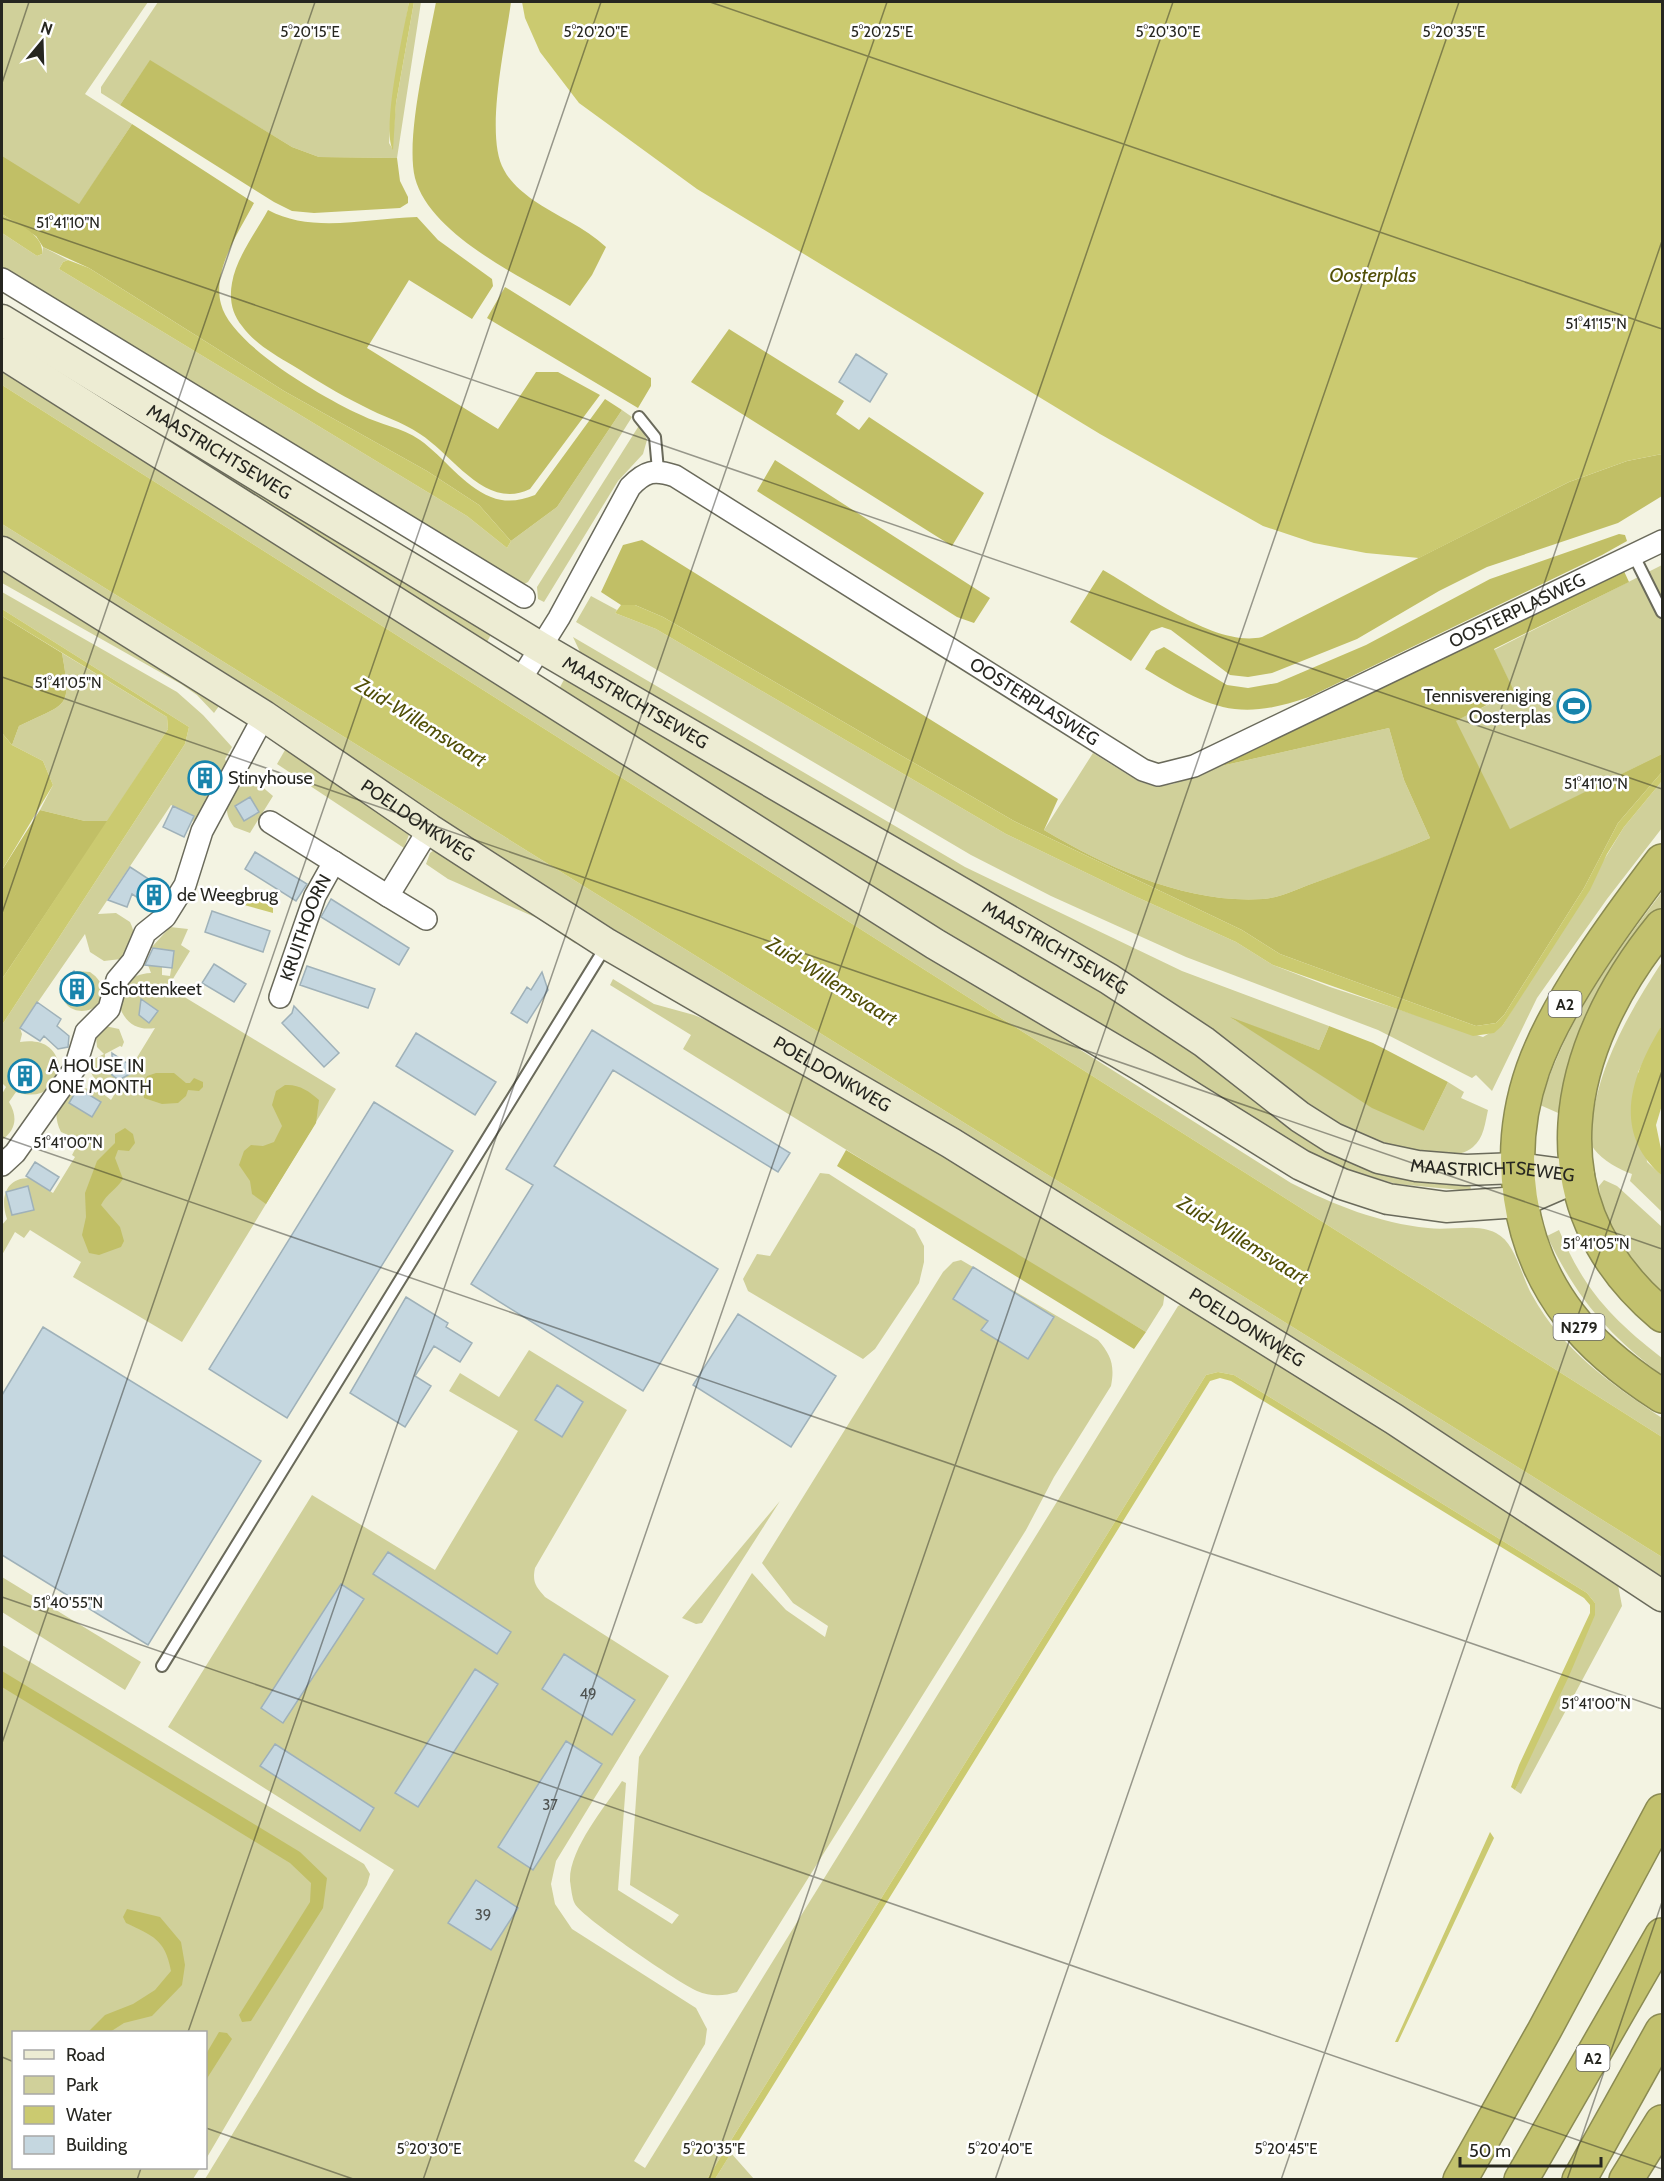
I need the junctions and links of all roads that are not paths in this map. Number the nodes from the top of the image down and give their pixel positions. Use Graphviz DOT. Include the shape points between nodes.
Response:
graph roads {
  1 [pos="2,279"];
  2 [pos="2,320"];
  3 [pos="2,353"];
  4 [pos="639,417"];
  5 [pos="658,470"];
  6 [pos="1662,541"];
  7 [pos="2,552"];
  8 [pos="1634,556"];
  9 [pos="524,597"];
  10 [pos="1662,612"];
  11 [pos="540,647"];
  12 [pos="519,682"];
  13 [pos="264,716"];
  14 [pos="270,822"];
  15 [pos="429,829"];
  16 [pos="1662,861"];
  17 [pos="334,862"];
  18 [pos="388,896"];
  19 [pos="426,919"];
  20 [pos="1662,926"];
  21 [pos="607,944"];
  22 [pos="280,997"];
  23 [pos="2,1165"];
  24 [pos="1517,1168"];
  25 [pos="1579,1176"];
  26 [pos="1519,1202"];
  27 [pos="1662,1315"];
  28 [pos="1662,1396"];
  29 [pos="1662,1596"];
  30 [pos="162,1666"];
  31 [pos="1662,1812"];
  32 [pos="1662,1935"];
  33 [pos="1662,2031"];
  34 [pos="1662,2122"];
  35 [pos="1460,2180"];
  36 [pos="1521,2180"];
  37 [pos="1579,2180"];
  38 [pos="1626,2180"];
  1 -- 9 [label="street"];
  2 -- 11 [label="main road, MAASTRICHTSEWEG"];
  3 -- 12 [label="main road, MAASTRICHTSEWEG"];
  4 -- 5 [label="lane" via="655,437"];
  5 -- 8 [label="street, OOSTERPLASWEG" via="685,481 1143,770 1158,775 1194,766"];
  5 -- 11 [label="street" via="641,474 630,487"];
  6 -- 8 [label="street, OOSTERPLASWEG"];
  7 -- 13 [label="main road, POELDONKWEG"];
  8 -- 10 [label="lane"];
  11 -- 12 [label="street"];
  11 -- 24 [label="main road, MAASTRICHTSEWEG" via="1109,979 1204,1042 1333,1138 1380,1158 1417,1166 1466,1170"];
  12 -- 26 [label="main road, MAASTRICHTSEWEG" via="935,944 1301,1165 1353,1188 1408,1203 1462,1207"];
  13 -- 15 [label="main road, POELDONKWEG"];
  13 -- 23 [label="street" via="202,831 185,885 165,917 145,933 133,961 117,980 109,1009 86,1032 75,1068 15,1153"];
  14 -- 17 [label="street, KRUITHOORN"];
  15 -- 18 [label="street"];
  15 -- 21 [label="main road, POELDONKWEG"];
  16 -- 24 [label="highway, A2" via="1578,982 1542,1048 1526,1094"];
  17 -- 18 [label="street, KRUITHOORN"];
  17 -- 22 [label="street, KRUITHOORN" via="315,896"];
  18 -- 19 [label="street, KRUITHOORN"];
  20 -- 25 [label="highway, A2" via="1609,1004 1591,1043 1575,1113 1574,1148"];
  21 -- 29 [label="main road, POELDONKWEG" via="971,1155 1394,1419"];
  21 -- 30 [label="lane"];
  24 -- 25 [label="main road, MAASTRICHTSEWEG"];
  24 -- 26 [label="highway, N279"];
  25 -- 26 [label="main road, MAASTRICHTSEWEG"];
  25 -- 27 [label="highway" via="1585,1202 1606,1251 1634,1289"];
  26 -- 28 [label="highway, N279" via="1541,1267 1569,1316 1619,1366"];
  31 -- 35 [label="highway"];
  32 -- 36 [label="highway, A2"];
  33 -- 37 [label="highway"];
  34 -- 38 [label="highway"];
}
